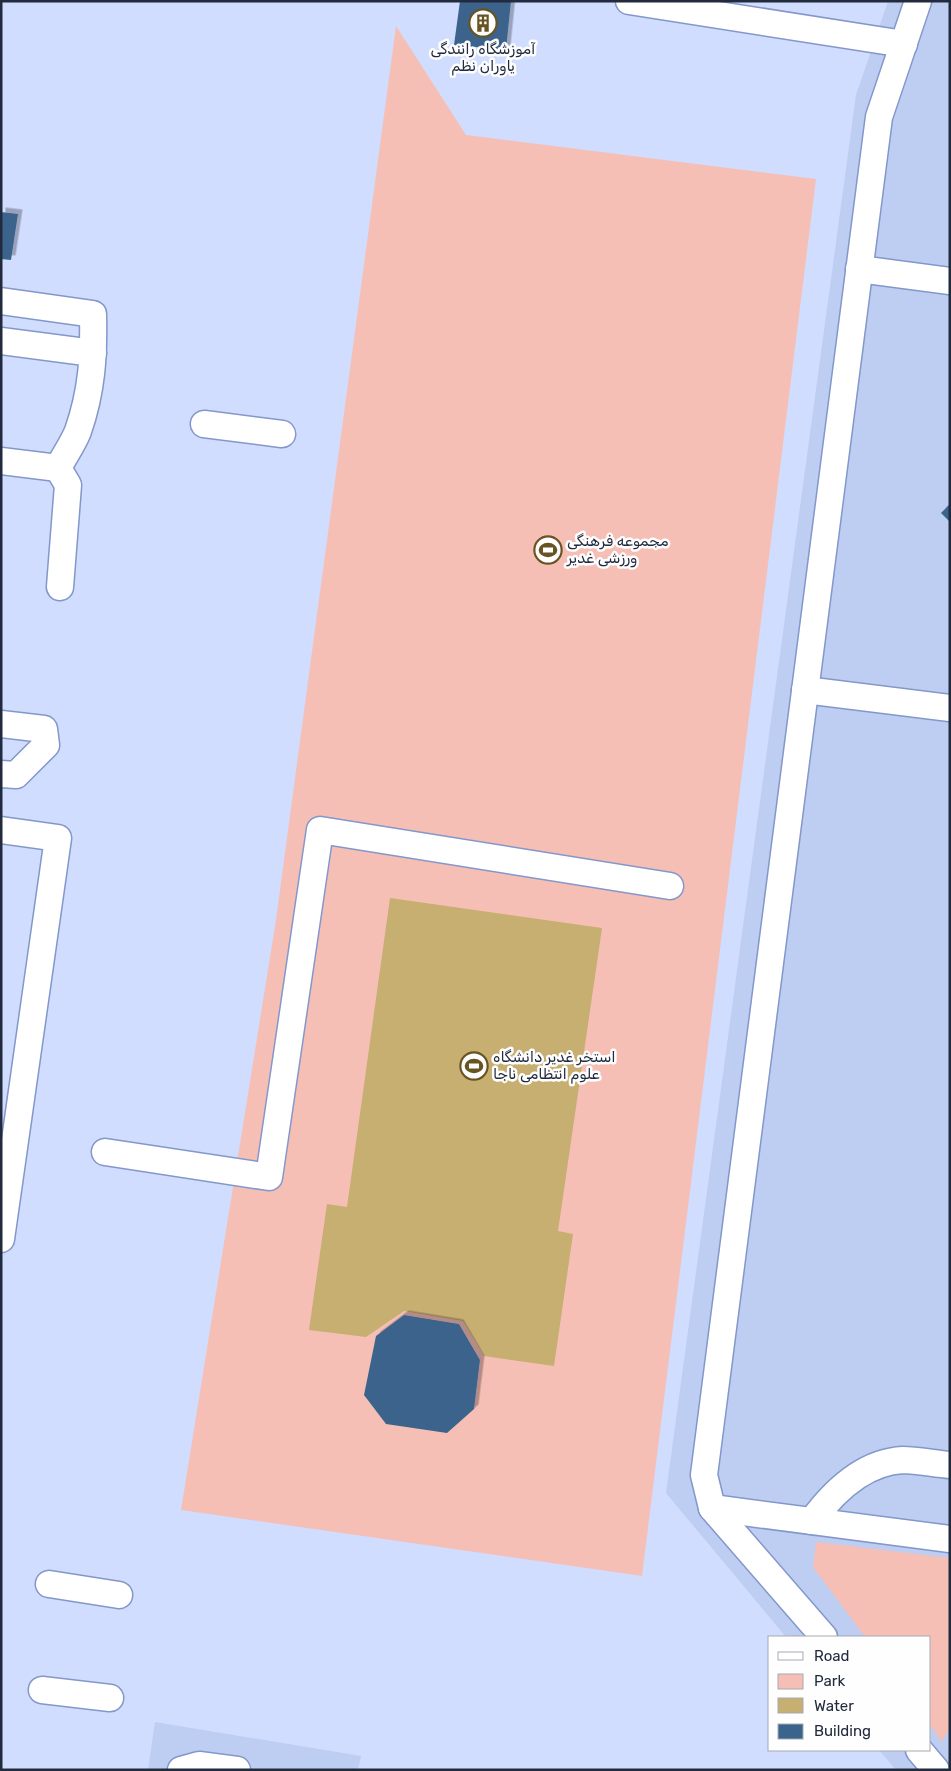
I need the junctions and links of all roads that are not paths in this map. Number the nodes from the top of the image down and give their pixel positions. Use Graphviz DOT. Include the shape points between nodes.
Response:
graph roads {
  1 [pos="629,1"];
  2 [pos="918,1"];
  3 [pos="904,44"];
  4 [pos="859,269"];
  5 [pos="950,281"];
  6 [pos="1,301"];
  7 [pos="1,341"];
  8 [pos="92,353"];
  9 [pos="204,424"];
  10 [pos="282,434"];
  11 [pos="1,460"];
  12 [pos="58,468"];
  13 [pos="60,587"];
  14 [pos="805,690"];
  15 [pos="950,708"];
  16 [pos="1,724"];
  17 [pos="1,774"];
  18 [pos="1,830"];
  19 [pos="670,886"];
  20 [pos="105,1152"];
  21 [pos="1,1239"];
  22 [pos="950,1465"];
  23 [pos="712,1508"];
  24 [pos="812,1521"];
  25 [pos="950,1539"];
  26 [pos="49,1584"];
  27 [pos="119,1595"];
  28 [pos="823,1636"];
  29 [pos="42,1690"];
  30 [pos="110,1698"];
  31 [pos="920,1751"];
  32 [pos="181,1770"];
  33 [pos="237,1770"];
  34 [pos="936,1770"];
  1 -- 3 [label="lane"];
  2 -- 3 [label="lane"];
  3 -- 4 [label="lane" via="879,117"];
  4 -- 5 [label="lane"];
  4 -- 14 [label="lane"];
  6 -- 8 [label="lane" via="92,314"];
  7 -- 8 [label="lane"];
  8 -- 12 [label="lane" via="90,388 77,432"];
  9 -- 10 [label="lane"];
  11 -- 12 [label="lane"];
  12 -- 13 [label="lane" via="68,485"];
  14 -- 15 [label="lane"];
  14 -- 23 [label="lane" via="704,1475"];
  16 -- 17 [label="lane" via="44,729 46,745 16,775"];
  18 -- 21 [label="lane" via="58,838"];
  19 -- 20 [label="lane" via="320,830 269,1177"];
  22 -- 24 [label="lane" via="905,1460 884,1462 843,1486"];
  23 -- 24 [label="lane"];
  23 -- 28 [label="lane"];
  24 -- 25 [label="lane"];
  26 -- 27 [label="lane"];
  29 -- 30 [label="lane"];
  31 -- 34 [label="lane"];
  32 -- 33 [label="lane" via="199,1765"];
}
